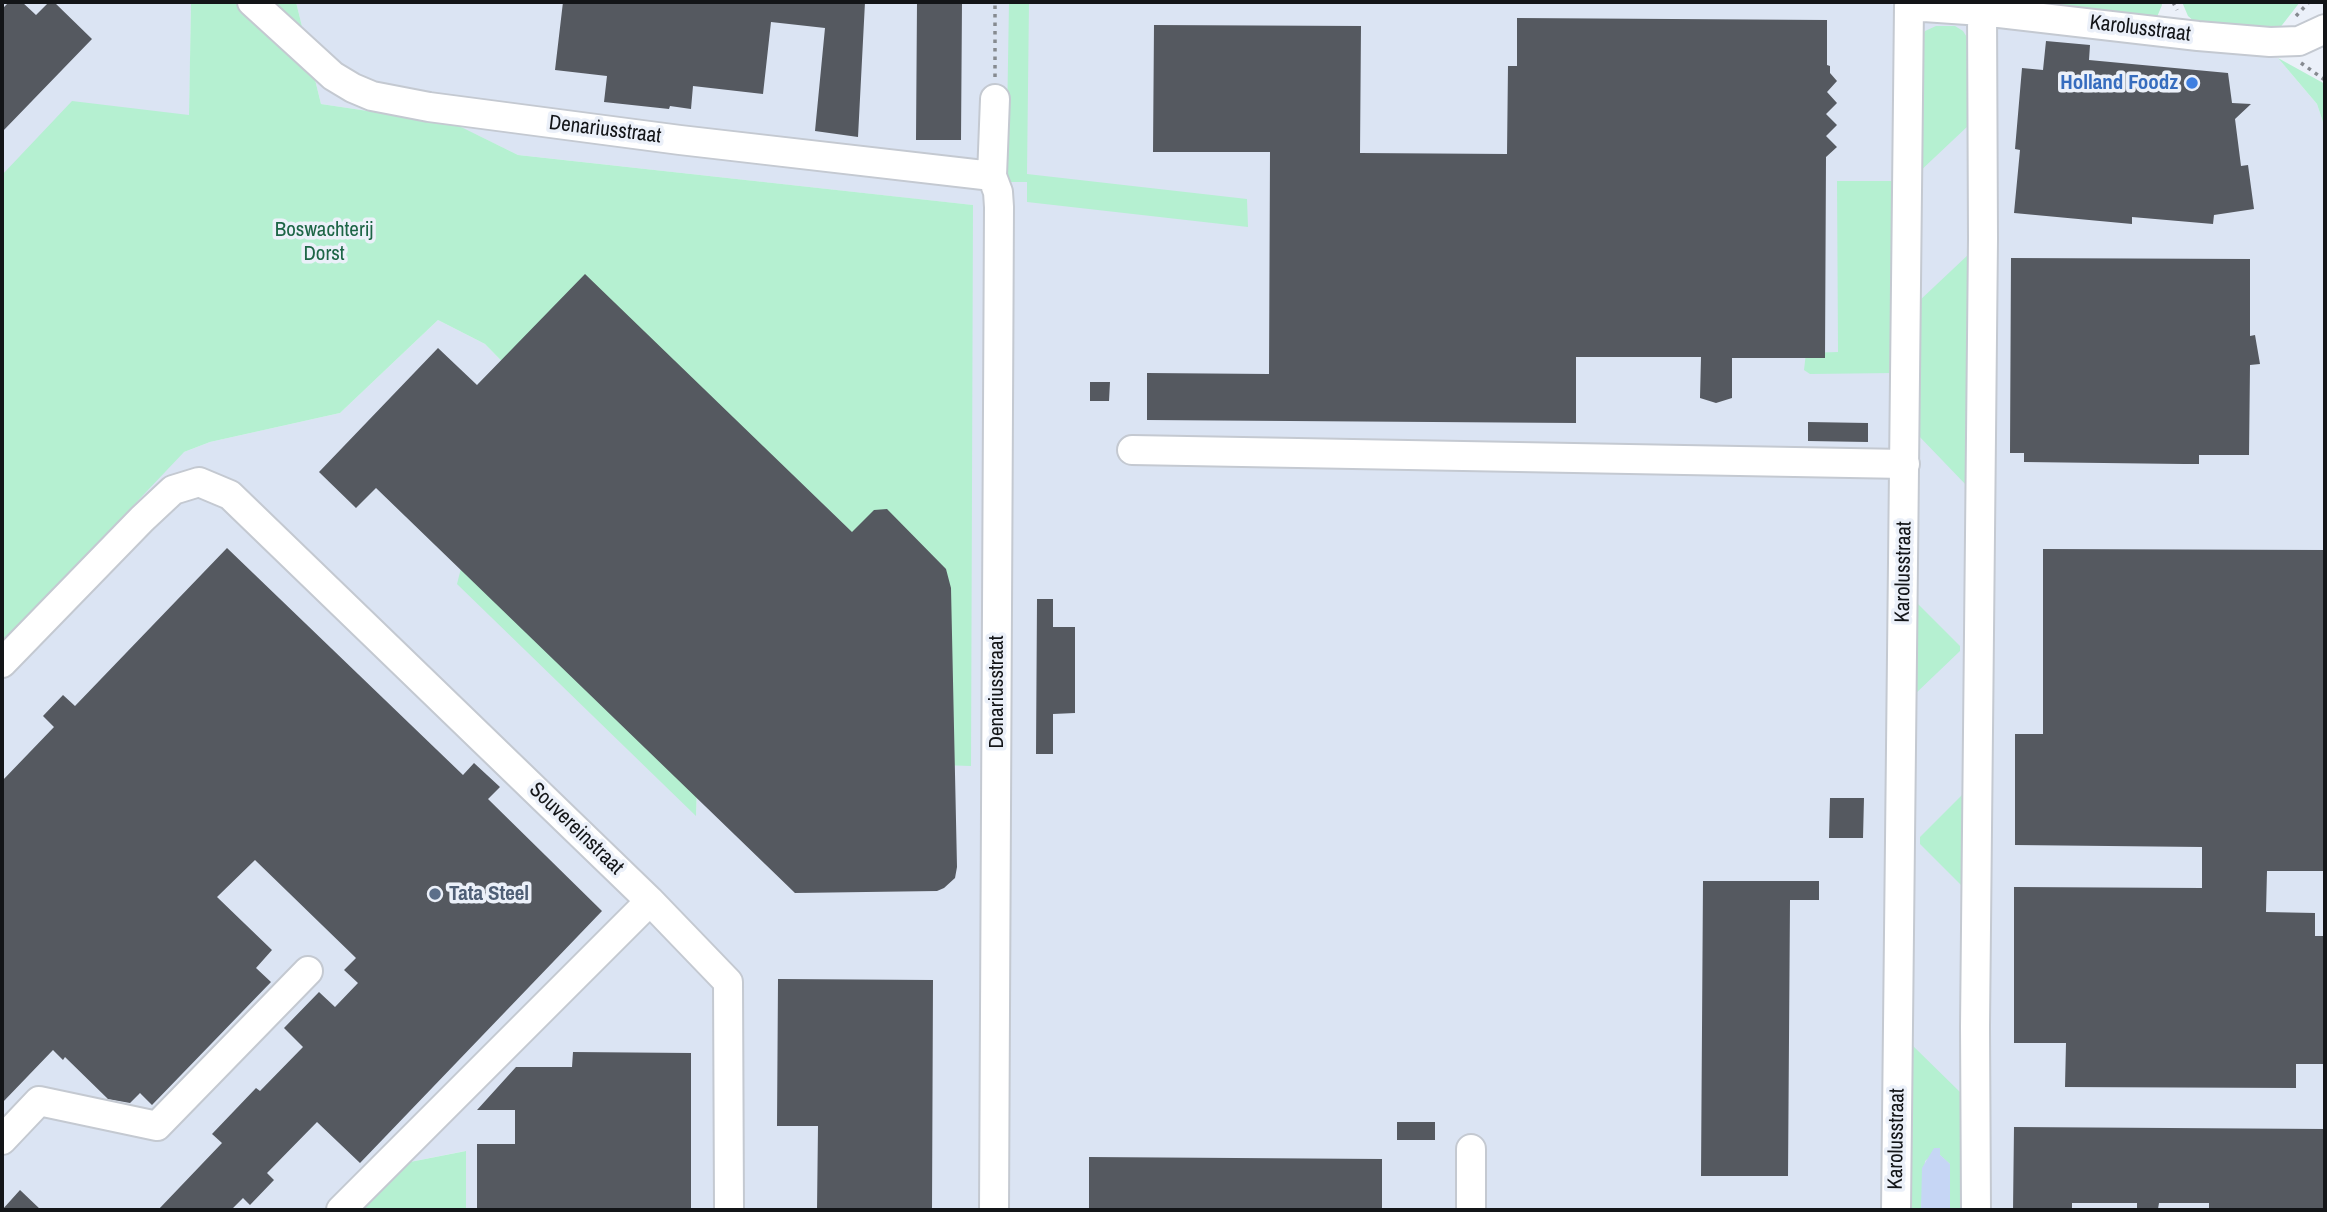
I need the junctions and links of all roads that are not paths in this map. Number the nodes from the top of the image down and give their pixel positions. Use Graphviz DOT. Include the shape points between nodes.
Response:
graph roads {
  1 [pos="252,2"];
  2 [pos="1982,11"];
  3 [pos="2325,29"];
  4 [pos="2299,41"];
  5 [pos="2325,51"];
  6 [pos="995,99"];
  7 [pos="992,176"];
  8 [pos="1132,450"];
  9 [pos="1905,464"];
  10 [pos="2,663"];
  11 [pos="650,901"];
  12 [pos="308,971"];
  13 [pos="2,1140"];
  14 [pos="1471,1149"];
  15 [pos="341,1210"];
  16 [pos="729,1210"];
  17 [pos="994,1210"];
  18 [pos="1471,1210"];
  19 [pos="1896,1210"];
  20 [pos="1976,1210"];
  1 -- 7 [label="street, Denariusstraat" via="333,76 372,96 667,138"];
  2 -- 4 [label="street, Karolusstraat" via="2198,36"];
  2 -- 9 [label="street, Karolusstraat" via="1909,6"];
  2 -- 20 [label="street"];
  3 -- 4 [label="street, Karolusstraat"];
  4 -- 5 [label="street, Karolusstraat"];
  6 -- 7 [label="street, Denariusstraat"];
  7 -- 17 [label="street, Denariusstraat" via="999,207"];
  8 -- 9 [label="street"];
  9 -- 19 [label="street, Karolusstraat"];
  10 -- 11 [label="street, Souvereinstraat" via="173,490 199,482 230,495"];
  11 -- 15 [label="street"];
  11 -- 16 [label="street, Souvereinstraat" via="728,982"];
  12 -- 13 [label="street" via="157,1126 39,1101"];
  14 -- 18 [label="street"];
}
